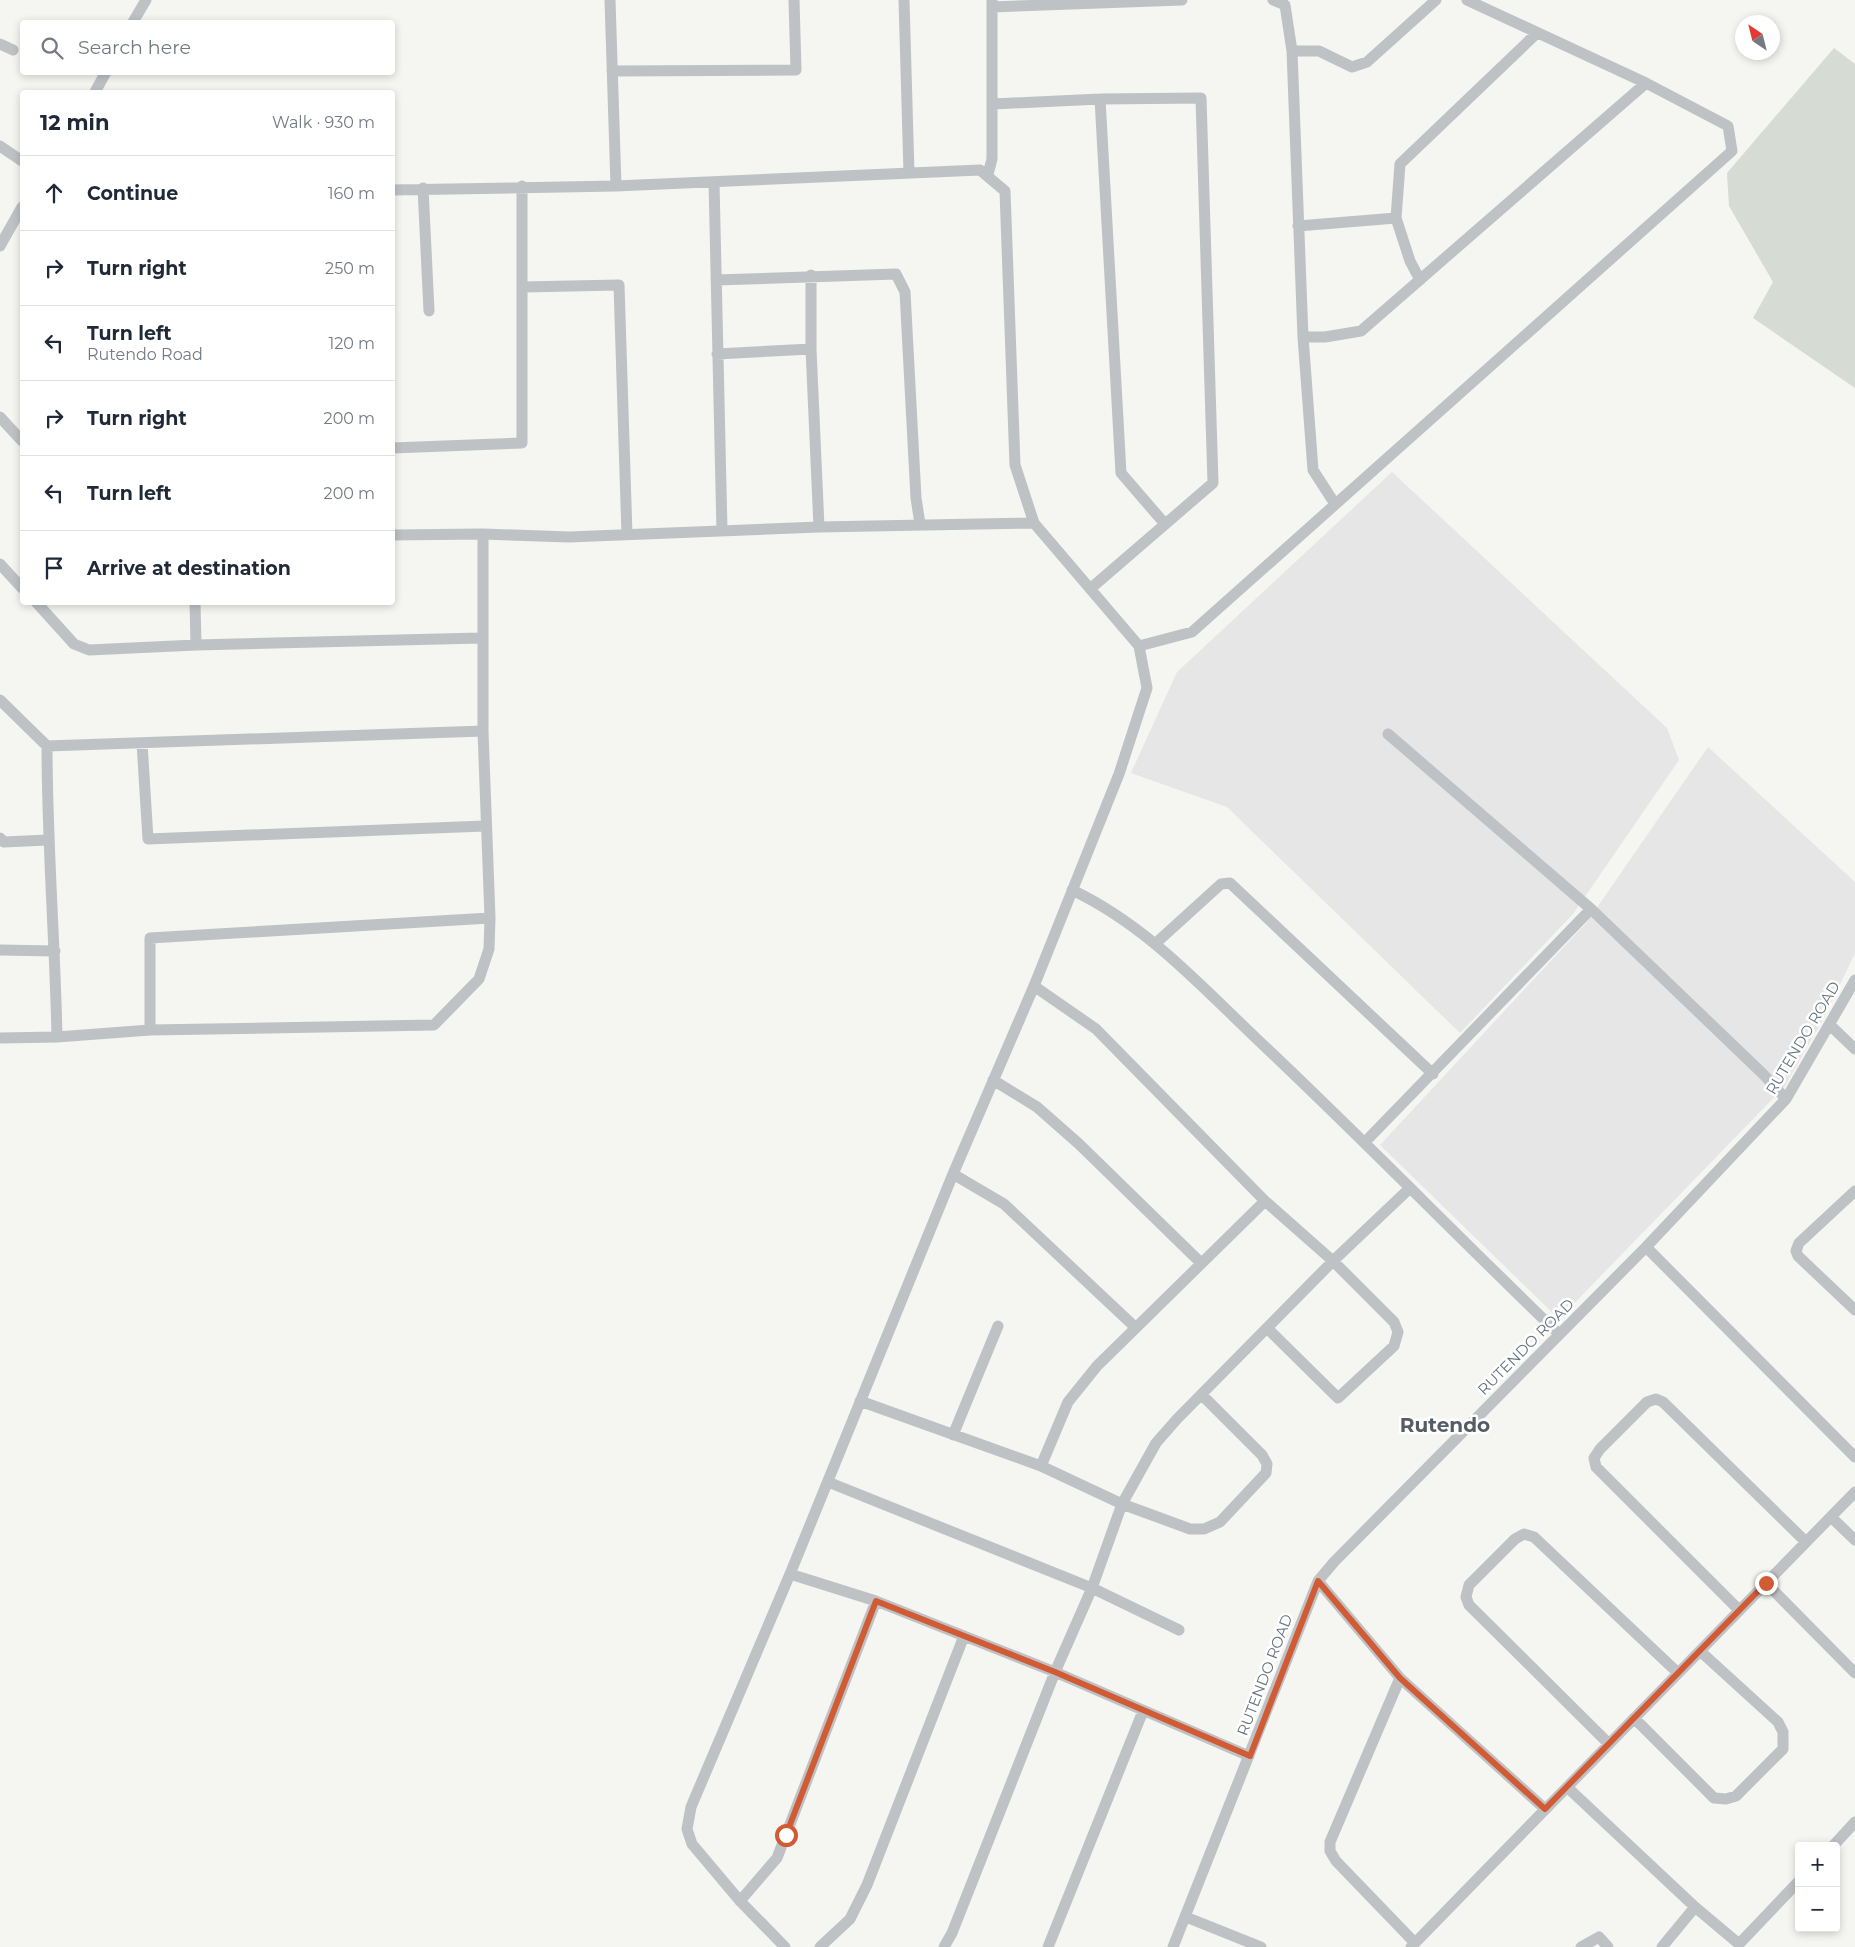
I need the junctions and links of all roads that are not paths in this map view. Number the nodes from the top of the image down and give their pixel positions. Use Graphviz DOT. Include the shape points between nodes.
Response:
graph roads {
  1 [pos="146,0"];
  2 [pos="610,0"];
  3 [pos="794,0"];
  4 [pos="904,0"];
  5 [pos="1182,0"];
  6 [pos="1273,0"];
  7 [pos="1436,0"];
  8 [pos="1467,0"];
  9 [pos="992,3"];
  10 [pos="134,20"];
  11 [pos="1537,33"];
  12 [pos="0,44"];
  13 [pos="13,50"];
  14 [pos="1292,51"];
  15 [pos="612,71"];
  16 [pos="104,75"];
  17 [pos="1646,83"];
  18 [pos="95,90"];
  19 [pos="1100,99"];
  20 [pos="993,104"];
  21 [pos="0,146"];
  22 [pos="20,160"];
  23 [pos="909,173"];
  24 [pos="988,174"];
  25 [pos="714,182"];
  26 [pos="522,186"];
  27 [pos="616,186"];
  28 [pos="423,188"];
  29 [pos="395,190"];
  30 [pos="20,211"];
  31 [pos="1396,218"];
  32 [pos="1298,226"];
  33 [pos="0,246"];
  34 [pos="811,275"];
  35 [pos="716,280"];
  36 [pos="1420,280"];
  37 [pos="523,288"];
  38 [pos="429,310"];
  39 [pos="1303,337"];
  40 [pos="811,349"];
  41 [pos="717,354"];
  42 [pos="0,418"];
  43 [pos="20,439"];
  44 [pos="395,448"];
  45 [pos="1336,504"];
  46 [pos="1034,523"];
  47 [pos="920,524"];
  48 [pos="1165,524"];
  49 [pos="819,527"];
  50 [pos="722,531"];
  51 [pos="483,534"];
  52 [pos="628,535"];
  53 [pos="395,536"];
  54 [pos="0,564"];
  55 [pos="20,586"];
  56 [pos="1090,590"];
  57 [pos="39,605"];
  58 [pos="195,605"];
  59 [pos="481,638"];
  60 [pos="196,645"];
  61 [pos="1139,646"];
  62 [pos="2,707"];
  63 [pos="483,731"];
  64 [pos="1388,734"];
  65 [pos="142,743"];
  66 [pos="47,746"];
  67 [pos="485,826"];
  68 [pos="0,838"];
  69 [pos="47,840"];
  70 [pos="1072,890"];
  71 [pos="1591,909"];
  72 [pos="490,918"];
  73 [pos="1156,943"];
  74 [pos="0,950"];
  75 [pos="55,951"];
  76 [pos="1855,980"];
  77 [pos="1034,986"];
  78 [pos="1830,1025"];
  79 [pos="150,1030"];
  80 [pos="0,1038"];
  81 [pos="57,1038"];
  82 [pos="1855,1049"];
  83 [pos="1432,1074"];
  84 [pos="994,1080"];
  85 [pos="1786,1100"];
  86 [pos="1366,1142"];
  87 [pos="953,1174"];
  88 [pos="1410,1188"];
  89 [pos="1855,1191"];
  90 [pos="1265,1200"];
  91 [pos="1646,1247"];
  92 [pos="1333,1261"];
  93 [pos="1201,1263"];
  94 [pos="1855,1310"];
  95 [pos="998,1326"];
  96 [pos="1136,1328"];
  97 [pos="1267,1328"];
  98 [pos="1559,1334"];
  99 [pos="1202,1395"];
  100 [pos="860,1401"];
  101 [pos="953,1435"];
  102 [pos="1855,1457"];
  103 [pos="1040,1466"];
  104 [pos="828,1482"];
  105 [pos="1855,1492"];
  106 [pos="1122,1504"];
  107 [pos="1831,1517"];
  108 [pos="1855,1540"];
  109 [pos="1806,1542"];
  110 [pos="790,1574"];
  111 [pos="1318,1581"];
  112 [pos="1766,1583"];
  113 [pos="1092,1588"];
  114 [pos="876,1601"];
  115 [pos="1739,1610"];
  116 [pos="1180,1630"];
  117 [pos="964,1636"];
  118 [pos="1700,1651"];
  119 [pos="1055,1672"];
  120 [pos="1678,1673"];
  121 [pos="1855,1673"];
  122 [pos="1400,1678"];
  123 [pos="1144,1711"];
  124 [pos="1634,1718"];
  125 [pos="1609,1744"];
  126 [pos="1250,1756"];
  127 [pos="1567,1787"];
  128 [pos="1545,1809"];
  129 [pos="1855,1822"];
  130 [pos="1837,1842"];
  131 [pos="1795,1885"];
  132 [pos="740,1901"];
  133 [pos="1694,1906"];
  134 [pos="1186,1917"];
  135 [pos="1413,1945"];
  136 [pos="784,1947"];
  137 [pos="820,1947"];
  138 [pos="944,1947"];
  139 [pos="1048,1947"];
  140 [pos="1173,1947"];
  141 [pos="1261,1947"];
  142 [pos="1581,1947"];
  143 [pos="1608,1947"];
  144 [pos="1662,1947"];
  1 -- 10 [label="street"];
  2 -- 15 [label="street"];
  3 -- 15 [label="street" via="796,70"];
  4 -- 23 [label="street"];
  5 -- 9 [label="street"];
  6 -- 14 [label="street" via="1285,5"];
  7 -- 14 [label="street" via="1367,62 1352,66 1319,51"];
  8 -- 11 [label="street"];
  9 -- 20 [label="street"];
  11 -- 17 [label="street"];
  11 -- 31 [label="street" via="1400,164"];
  12 -- 13 [label="street"];
  14 -- 32 [label="street"];
  15 -- 27 [label="street"];
  16 -- 18 [label="street"];
  17 -- 36 [label="street"];
  17 -- 45 [label="street" via="1728,126 1732,151"];
  19 -- 20 [label="street"];
  19 -- 48 [label="street" via="1121,473"];
  19 -- 48 [label="street" via="1201,98 1213,482"];
  20 -- 24 [label="street" via="992,159"];
  21 -- 22 [label="street"];
  23 -- 24 [label="street" via="980,170"];
  23 -- 25 [label="street"];
  24 -- 46 [label="street" via="1005,191 1015,465"];
  25 -- 27 [label="street"];
  25 -- 35 [label="street"];
  26 -- 27 [label="street"];
  26 -- 28 [label="street"];
  26 -- 37 [label="street"];
  28 -- 29 [label="street"];
  28 -- 38 [label="street"];
  30 -- 33 [label="street"];
  31 -- 32 [label="street"];
  31 -- 36 [label="street"];
  32 -- 39 [label="street"];
  34 -- 35 [label="street"];
  34 -- 40 [label="street"];
  34 -- 47 [label="street" via="896,274 905,292"];
  35 -- 41 [label="street"];
  36 -- 39 [label="street" via="1361,331"];
  37 -- 44 [label="street" via="522,443"];
  37 -- 52 [label="street" via="619,285"];
  39 -- 45 [label="street" via="1313,470"];
  40 -- 41 [label="street"];
  40 -- 49 [label="street"];
  41 -- 50 [label="street"];
  42 -- 43 [label="street"];
  45 -- 61 [label="street" via="1192,632"];
  46 -- 47 [label="street"];
  46 -- 56 [label="street"];
  47 -- 49 [label="street"];
  48 -- 56 [label="street"];
  49 -- 50 [label="street"];
  50 -- 52 [label="street"];
  51 -- 52 [label="street"];
  51 -- 53 [label="street"];
  51 -- 59 [label="street"];
  54 -- 55 [label="street"];
  56 -- 61 [label="street"];
  57 -- 60 [label="street" via="74,644 89,650"];
  58 -- 60 [label="street"];
  59 -- 60 [label="street"];
  59 -- 63 [label="street"];
  61 -- 70 [label="street" via="1147,688 1119,774"];
  62 -- 66 [label="street"];
  63 -- 65 [label="street"];
  63 -- 67 [label="street"];
  64 -- 71 [label="street"];
  65 -- 66 [label="street"];
  65 -- 67 [label="street" via="148,839"];
  66 -- 69 [label="street"];
  67 -- 72 [label="street"];
  68 -- 69 [label="street" via="4,842"];
  69 -- 75 [label="street"];
  70 -- 73 [label="street" via="1103,905"];
  70 -- 77 [label="street"];
  71 -- 83 [label="street"];
  71 -- 85 [label="street" via="1757,1068"];
  72 -- 79 [label="street" via="489,949 479,979 434,1025"];
  72 -- 79 [label="street" via="150,938"];
  73 -- 83 [label="street" via="1221,884 1230,883"];
  73 -- 86 [label="street"];
  74 -- 75 [label="street"];
  75 -- 81 [label="street"];
  76 -- 78 [label="street, RUTENDO ROAD"];
  77 -- 84 [label="street"];
  77 -- 90 [label="street" via="1096,1029"];
  78 -- 82 [label="street"];
  78 -- 85 [label="street, RUTENDO ROAD"];
  79 -- 81 [label="street"];
  80 -- 81 [label="street"];
  83 -- 86 [label="street"];
  84 -- 87 [label="street"];
  84 -- 93 [label="street" via="1037,1108 1079,1144"];
  85 -- 91 [label="street, RUTENDO ROAD"];
  86 -- 88 [label="street"];
  87 -- 96 [label="street" via="1004,1204"];
  87 -- 100 [label="street"];
  88 -- 92 [label="street"];
  88 -- 98 [label="street"];
  89 -- 94 [label="street" via="1799,1243 1796,1251"];
  90 -- 92 [label="street"];
  90 -- 93 [label="street"];
  91 -- 98 [label="street, RUTENDO ROAD"];
  91 -- 102 [label="street"];
  92 -- 97 [label="street"];
  92 -- 97 [label="street" via="1394,1322 1398,1332 1394,1346 1338,1398"];
  93 -- 96 [label="street"];
  95 -- 101 [label="street"];
  96 -- 103 [label="street" via="1097,1366 1068,1402"];
  97 -- 99 [label="street"];
  98 -- 111 [label="street, RUTENDO ROAD"];
  99 -- 106 [label="street" via="1156,1443"];
  99 -- 106 [label="street" via="1262,1455 1267,1464 1266,1472 1220,1522 1204,1529 1190,1529"];
  100 -- 101 [label="street"];
  100 -- 104 [label="street"];
  101 -- 103 [label="street"];
  103 -- 106 [label="street"];
  104 -- 110 [label="street"];
  104 -- 113 [label="street"];
  105 -- 107 [label="street"];
  106 -- 113 [label="street"];
  107 -- 108 [label="street"];
  107 -- 109 [label="street"];
  109 -- 112 [label="street"];
  109 -- 115 [label="street" via="1663,1402 1656,1399 1648,1402 1600,1449 1594,1458 1596,1467"];
  110 -- 114 [label="street"];
  110 -- 132 [label="street" via="691,1807 687,1829 692,1844"];
  111 -- 122 [label="street"];
  111 -- 126 [label="street, RUTENDO ROAD"];
  112 -- 115 [label="street"];
  112 -- 121 [label="street"];
  113 -- 116 [label="street"];
  113 -- 119 [label="street"];
  114 -- 117 [label="street"];
  114 -- 132 [label="street" via="777,1858"];
  115 -- 118 [label="street"];
  117 -- 119 [label="street"];
  117 -- 137 [label="street" via="867,1885 850,1919"];
  118 -- 120 [label="street"];
  118 -- 124 [label="street" via="1778,1722 1783,1732 1783,1749 1736,1796 1714,1798"];
  119 -- 123 [label="street"];
  119 -- 138 [label="street"];
  120 -- 124 [label="street"];
  120 -- 125 [label="street" via="1534,1536 1524,1534 1515,1538 1469,1585 1466,1597 1469,1605"];
  122 -- 128 [label="street"];
  122 -- 135 [label="street" via="1330,1842 1330,1851"];
  123 -- 126 [label="street"];
  123 -- 139 [label="street"];
  124 -- 125 [label="street"];
  125 -- 127 [label="street"];
  126 -- 134 [label="street, RUTENDO ROAD"];
  127 -- 128 [label="street"];
  127 -- 133 [label="street"];
  128 -- 135 [label="street"];
  129 -- 130 [label="street"];
  131 -- 133 [label="street" via="1739,1944"];
  132 -- 136 [label="street"];
  133 -- 144 [label="street"];
  134 -- 140 [label="street, RUTENDO ROAD"];
  134 -- 141 [label="street"];
  142 -- 143 [label="street" via="1599,1937"];
}
